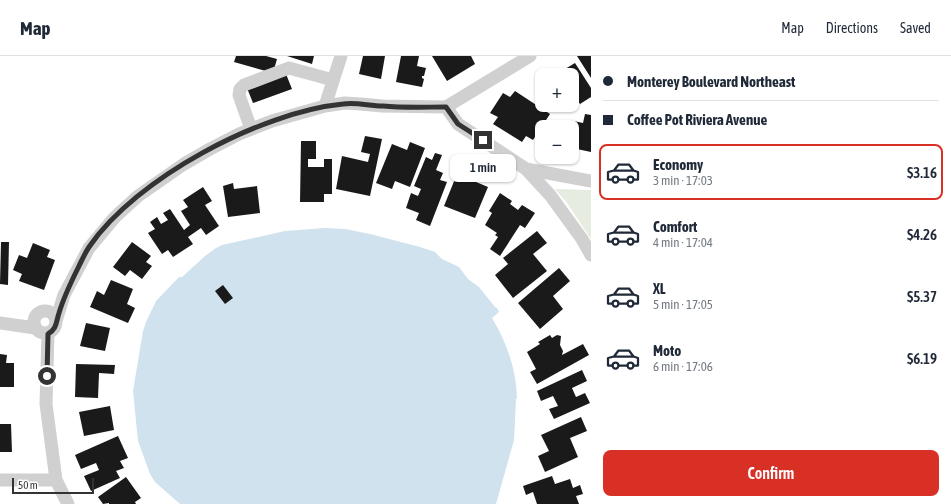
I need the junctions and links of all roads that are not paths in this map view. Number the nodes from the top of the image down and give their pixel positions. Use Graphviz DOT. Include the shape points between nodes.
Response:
graph roads {
  1 [pos="341,56"];
  2 [pos="530,56"];
  3 [pos="334,80"];
  4 [pos="325,106"];
  5 [pos="446,107"];
  6 [pos="251,129"];
  7 [pos="526,169"];
  8 [pos="591,181"];
  9 [pos="591,255"];
  10 [pos="64,295"];
  11 [pos="42,313"];
  12 [pos="56,321"];
  13 [pos="3,323"];
  14 [pos="35,328"];
  15 [pos="48,334"];
  16 [pos="0,480"];
  17 [pos="56,480"];
  18 [pos="68,504"];
  1 -- 3 [label="street"];
  2 -- 5 [label="street"];
  3 -- 4 [label="street"];
  3 -- 6 [label="street" via="290,68 244,85 239,94"];
  4 -- 5 [label="street" via="350,103"];
  4 -- 6 [label="street"];
  5 -- 7 [label="street" via="458,124"];
  6 -- 10 [label="street" via="184,164 138,196 115,217 89,248"];
  7 -- 8 [label="street"];
  7 -- 9 [label="street" via="550,195"];
  10 -- 11 [label="street"];
  10 -- 12 [label="street"];
  11 -- 12 [label="street" via="53,315"];
  11 -- 13 [label="street"];
  11 -- 14 [label="street" via="34,322"];
  12 -- 15 [label="street" via="55,329"];
  13 -- 14 [label="street"];
  14 -- 15 [label="street" via="41,333"];
  15 -- 17 [label="street" via="46,404"];
  16 -- 17 [label="street"];
  17 -- 18 [label="street"];
}
